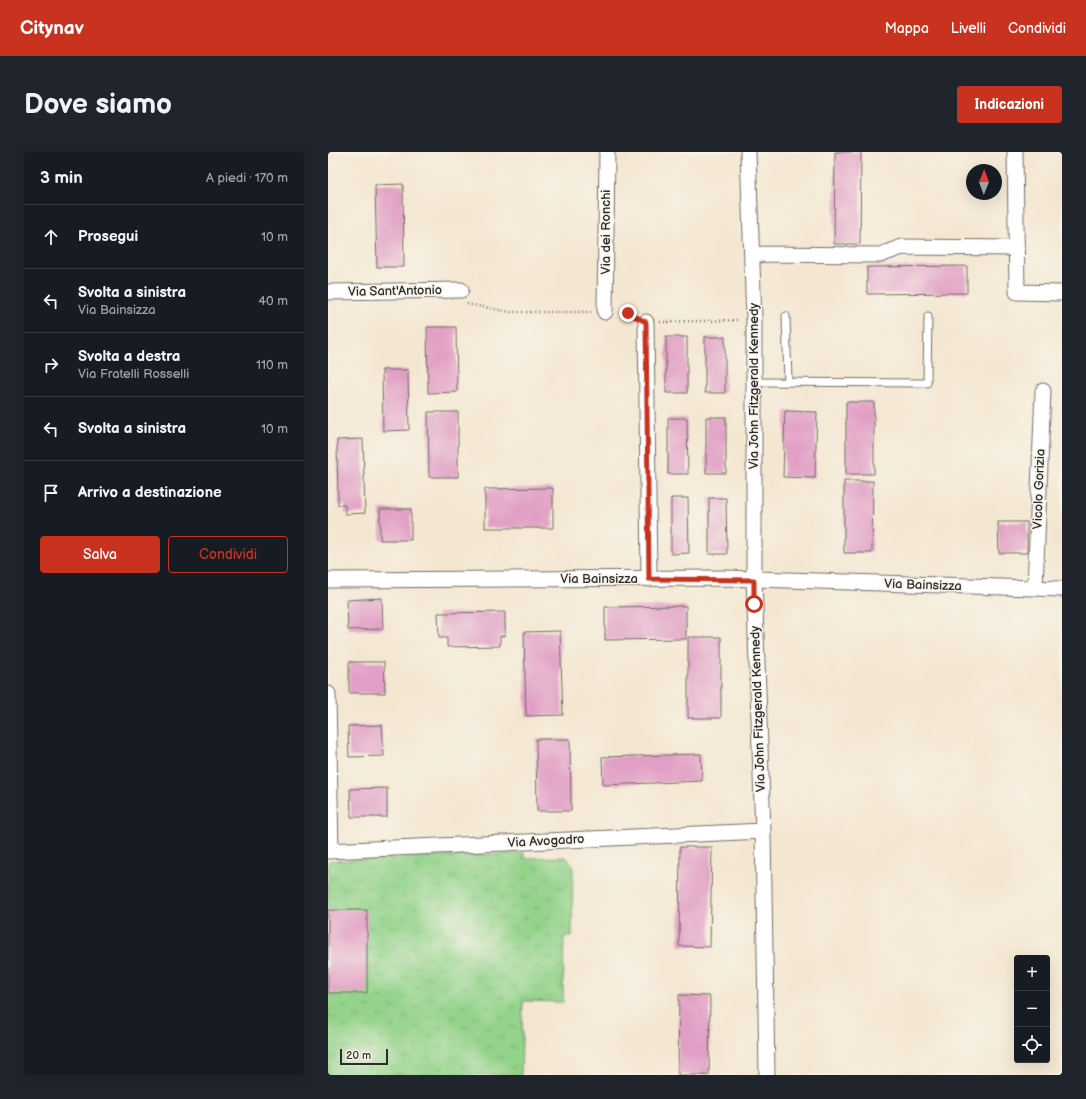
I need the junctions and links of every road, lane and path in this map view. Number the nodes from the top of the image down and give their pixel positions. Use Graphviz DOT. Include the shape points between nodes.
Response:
graph roads {
  1 [pos="606,152"];
  2 [pos="748,152"];
  3 [pos="1015,152"];
  4 [pos="1017,248"];
  5 [pos="752,254"];
  6 [pos="328,292"];
  7 [pos="1062,293"];
  8 [pos="460,297"];
  9 [pos="606,312"];
  10 [pos="786,316"];
  11 [pos="928,316"];
  12 [pos="754,320"];
  13 [pos="646,322"];
  14 [pos="753,382"];
  15 [pos="788,382"];
  16 [pos="1043,390"];
  17 [pos="649,579"];
  18 [pos="328,580"];
  19 [pos="754,580"];
  20 [pos="1035,588"];
  21 [pos="1062,589"];
  22 [pos="328,694"];
  23 [pos="763,831"];
  24 [pos="330,851"];
  25 [pos="767,1075"];
  1 -- 9 [label="street, Via dei Ronchi"];
  2 -- 5 [label="street, Via John Fitzgerald Kennedy"];
  3 -- 4 [label="street"];
  4 -- 5 [label="street" via="902,247 880,255"];
  4 -- 7 [label="street" via="1017,292"];
  5 -- 12 [label="street, Via John Fitzgerald Kennedy"];
  6 -- 8 [label="street, Via Sant'Antonio"];
  8 -- 9 [label="path" via="474,304 511,312"];
  9 -- 13 [label="path" via="628,313"];
  10 -- 15 [label="lane"];
  11 -- 15 [label="lane" via="927,383"];
  12 -- 13 [label="path"];
  12 -- 14 [label="street, Via John Fitzgerald Kennedy"];
  13 -- 17 [label="street"];
  14 -- 15 [label="lane"];
  14 -- 19 [label="street, Via John Fitzgerald Kennedy"];
  16 -- 20 [label="street, Vicolo Gorizia"];
  17 -- 18 [label="street, Via Bainsizza"];
  17 -- 19 [label="street, Via Bainsizza"];
  19 -- 20 [label="street, Via Bainsizza"];
  19 -- 23 [label="street, Via John Fitzgerald Kennedy"];
  20 -- 21 [label="street, Via Bainsizza"];
  22 -- 24 [label="street"];
  23 -- 24 [label="street, Via Avogadro"];
  23 -- 25 [label="street, Via John Fitzgerald Kennedy"];
}
